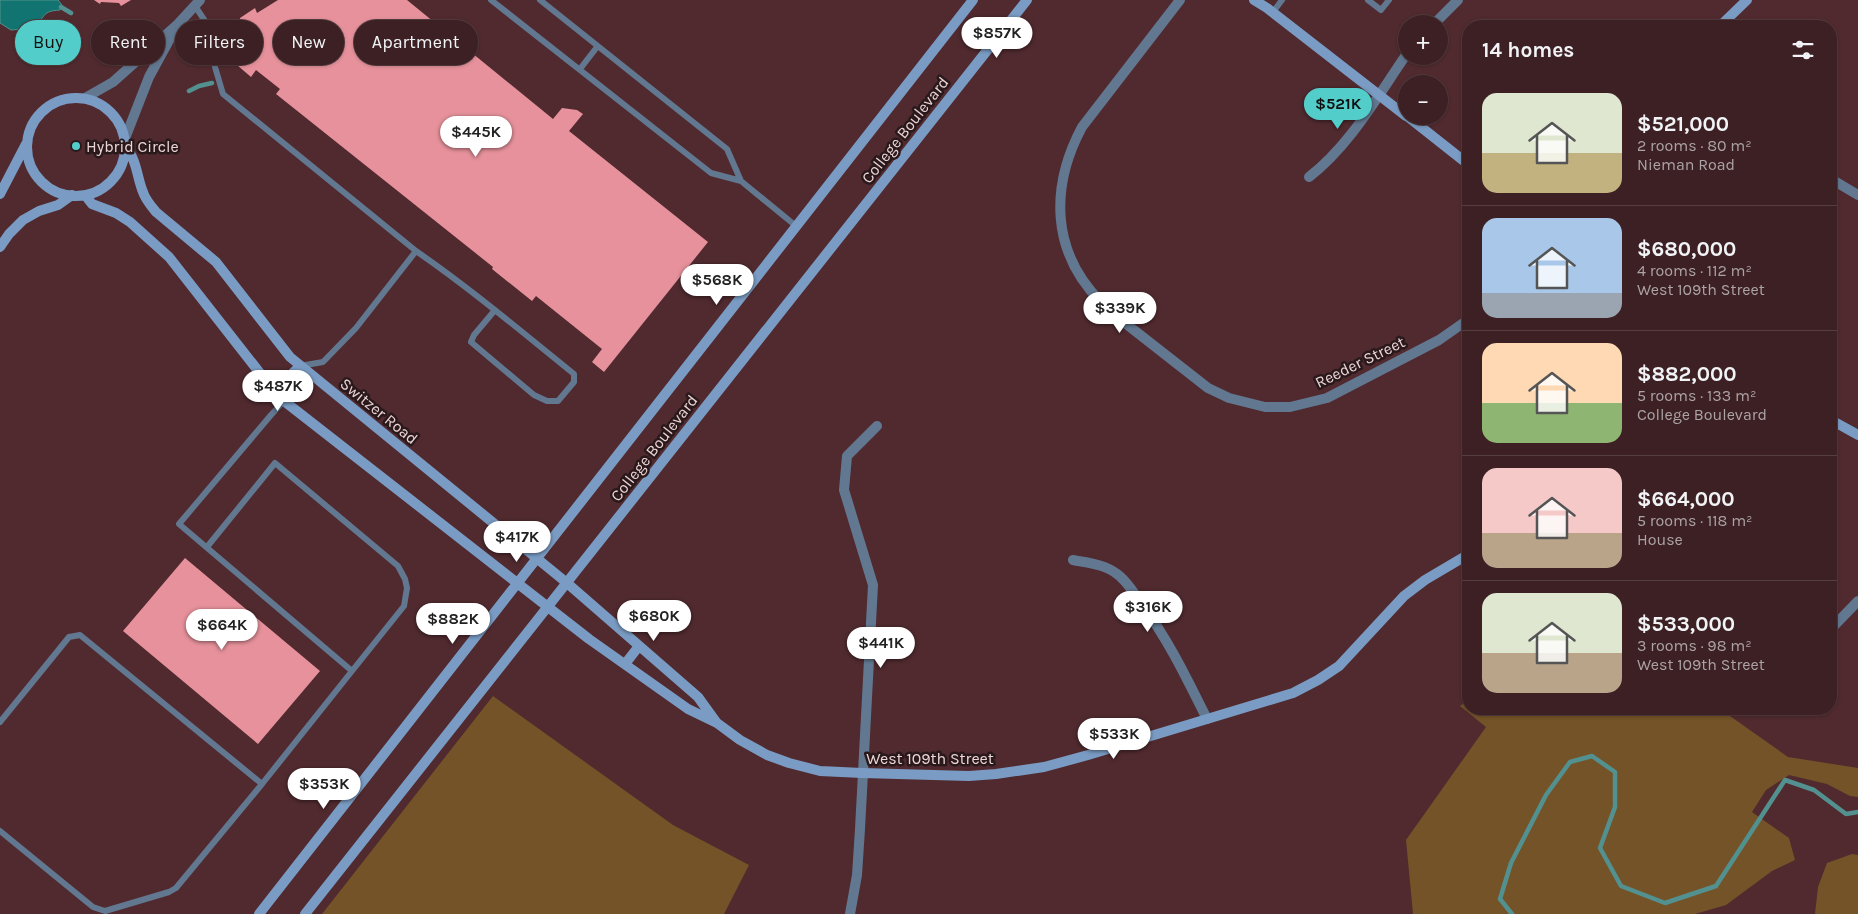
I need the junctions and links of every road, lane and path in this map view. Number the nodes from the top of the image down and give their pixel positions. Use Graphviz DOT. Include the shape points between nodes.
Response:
graph roads {
  1 [pos="491,0"];
  2 [pos="540,0"];
  3 [pos="973,0"];
  4 [pos="1027,0"];
  5 [pos="1180,0"];
  6 [pos="1254,0"];
  7 [pos="1282,0"];
  8 [pos="1368,0"];
  9 [pos="1389,0"];
  10 [pos="1458,0"];
  11 [pos="1747,0"];
  12 [pos="198,3"];
  13 [pos="1273,12"];
  14 [pos="1443,15"];
  15 [pos="182,20"];
  16 [pos="1726,20"];
  17 [pos="175,27"];
  18 [pos="175,29"];
  19 [pos="597,47"];
  20 [pos="1399,65"];
  21 [pos="580,69"];
  22 [pos="1379,94"];
  23 [pos="84,98"];
  24 [pos="1398,109"];
  25 [pos="1418,125"];
  26 [pos="27,144"];
  27 [pos="125,145"];
  28 [pos="1462,160"];
  29 [pos="1309,177"];
  30 [pos="740,181"];
  31 [pos="1837,183"];
  32 [pos="0,194"];
  33 [pos="1858,195"];
  34 [pos="72,196"];
  35 [pos="85,196"];
  36 [pos="796,226"];
  37 [pos="0,247"];
  38 [pos="416,251"];
  39 [pos="495,310"];
  40 [pos="1462,324"];
  41 [pos="300,366"];
  42 [pos="274,391"];
  43 [pos="284,401"];
  44 [pos="1837,423"];
  45 [pos="877,426"];
  46 [pos="1858,435"];
  47 [pos="207,546"];
  48 [pos="537,558"];
  49 [pos="1462,558"];
  50 [pos="1073,560"];
  51 [pos="517,583"];
  52 [pos="567,583"];
  53 [pos="1858,601"];
  54 [pos="548,607"];
  55 [pos="1837,623"];
  56 [pos="639,646"];
  57 [pos="624,664"];
  58 [pos="352,671"];
  59 [pos="1207,719"];
  60 [pos="0,722"];
  61 [pos="717,723"];
  62 [pos="862,774"];
  63 [pos="262,784"];
  64 [pos="0,831"];
  65 [pos="259,914"];
  66 [pos="305,914"];
  67 [pos="850,914"];
  1 -- 21 [label="lane"];
  2 -- 19 [label="lane"];
  3 -- 36 [label="main road, College Boulevard"];
  4 -- 52 [label="main road, College Boulevard"];
  5 -- 40 [label="street, Reeder Street" via="1082,127 1063,174 1060,212 1065,240 1078,272 1100,302 1208,388 1229,398 1265,406 1290,407 1327,398 1439,340"];
  6 -- 13 [label="main road"];
  7 -- 13 [label="lane"];
  8 -- 9 [label="lane" via="1381,10"];
  10 -- 14 [label="street"];
  11 -- 16 [label="main road"];
  12 -- 15 [label="street"];
  12 -- 38 [label="lane" via="209,27 223,94"];
  13 -- 22 [label="main road"];
  17 -- 23 [label="street" via="113,82"];
  18 -- 27 [label="street" via="149,77"];
  19 -- 21 [label="lane"];
  19 -- 30 [label="lane" via="726,149"];
  20 -- 22 [label="street"];
  21 -- 30 [label="lane" via="711,173"];
  22 -- 24 [label="main road"];
  22 -- 29 [label="street" via="1339,150"];
  23 -- 26 [label="main road" via="53,103 40,113 31,127"];
  23 -- 27 [label="main road" via="112,113 120,126"];
  25 -- 28 [label="main road"];
  26 -- 32 [label="main road"];
  26 -- 34 [label="main road" via="28,160 36,175 48,187"];
  27 -- 35 [label="main road" via="118,172 108,184"];
  27 -- 41 [label="main road, Switzer Road" via="131,154 143,194 156,212 216,262"];
  30 -- 36 [label="lane"];
  31 -- 33 [label="street"];
  34 -- 35 [label="main road"];
  34 -- 37 [label="main road" via="23,220"];
  35 -- 42 [label="main road" via="92,204 130,222 169,257"];
  36 -- 48 [label="main road, College Boulevard"];
  38 -- 39 [label="lane"];
  38 -- 41 [label="lane" via="356,328 323,362"];
  39 -- 39 [label="lane" via="574,374 574,382 558,402 534,395 471,342"];
  41 -- 42 [label="main road"];
  41 -- 48 [label="main road, Switzer Road"];
  42 -- 43 [label="main road"];
  43 -- 47 [label="lane" via="179,524"];
  43 -- 51 [label="main road"];
  44 -- 46 [label="main road"];
  45 -- 62 [label="street" via="846,456 844,490 873,585"];
  47 -- 58 [label="lane"];
  47 -- 58 [label="lane" via="275,463 398,566 405,579 404,606"];
  48 -- 51 [label="main road, College Boulevard"];
  48 -- 52 [label="main road, Switzer Road"];
  49 -- 59 [label="main road, West 109th Street" via="1404,596 1339,666 1318,680 1293,693"];
  50 -- 59 [label="street" via="1097,564 1117,574 1135,594 1174,652"];
  51 -- 54 [label="main road"];
  51 -- 65 [label="main road, College Boulevard"];
  52 -- 54 [label="main road, College Boulevard"];
  52 -- 56 [label="main road, West 109th Street"];
  53 -- 55 [label="street"];
  54 -- 57 [label="main road, West 109th Street"];
  54 -- 66 [label="main road, College Boulevard"];
  56 -- 57 [label="main road"];
  56 -- 61 [label="main road, West 109th Street" via="698,697"];
  57 -- 61 [label="main road, West 109th Street" via="688,709"];
  58 -- 63 [label="lane"];
  59 -- 62 [label="main road, West 109th Street" via="1044,767 969,776"];
  60 -- 63 [label="lane" via="69,637 80,635"];
  61 -- 62 [label="main road, West 109th Street" via="747,744 789,763 820,771"];
  62 -- 67 [label="street" via="857,876"];
  63 -- 64 [label="lane" via="176,888 105,911 93,907"];
}
